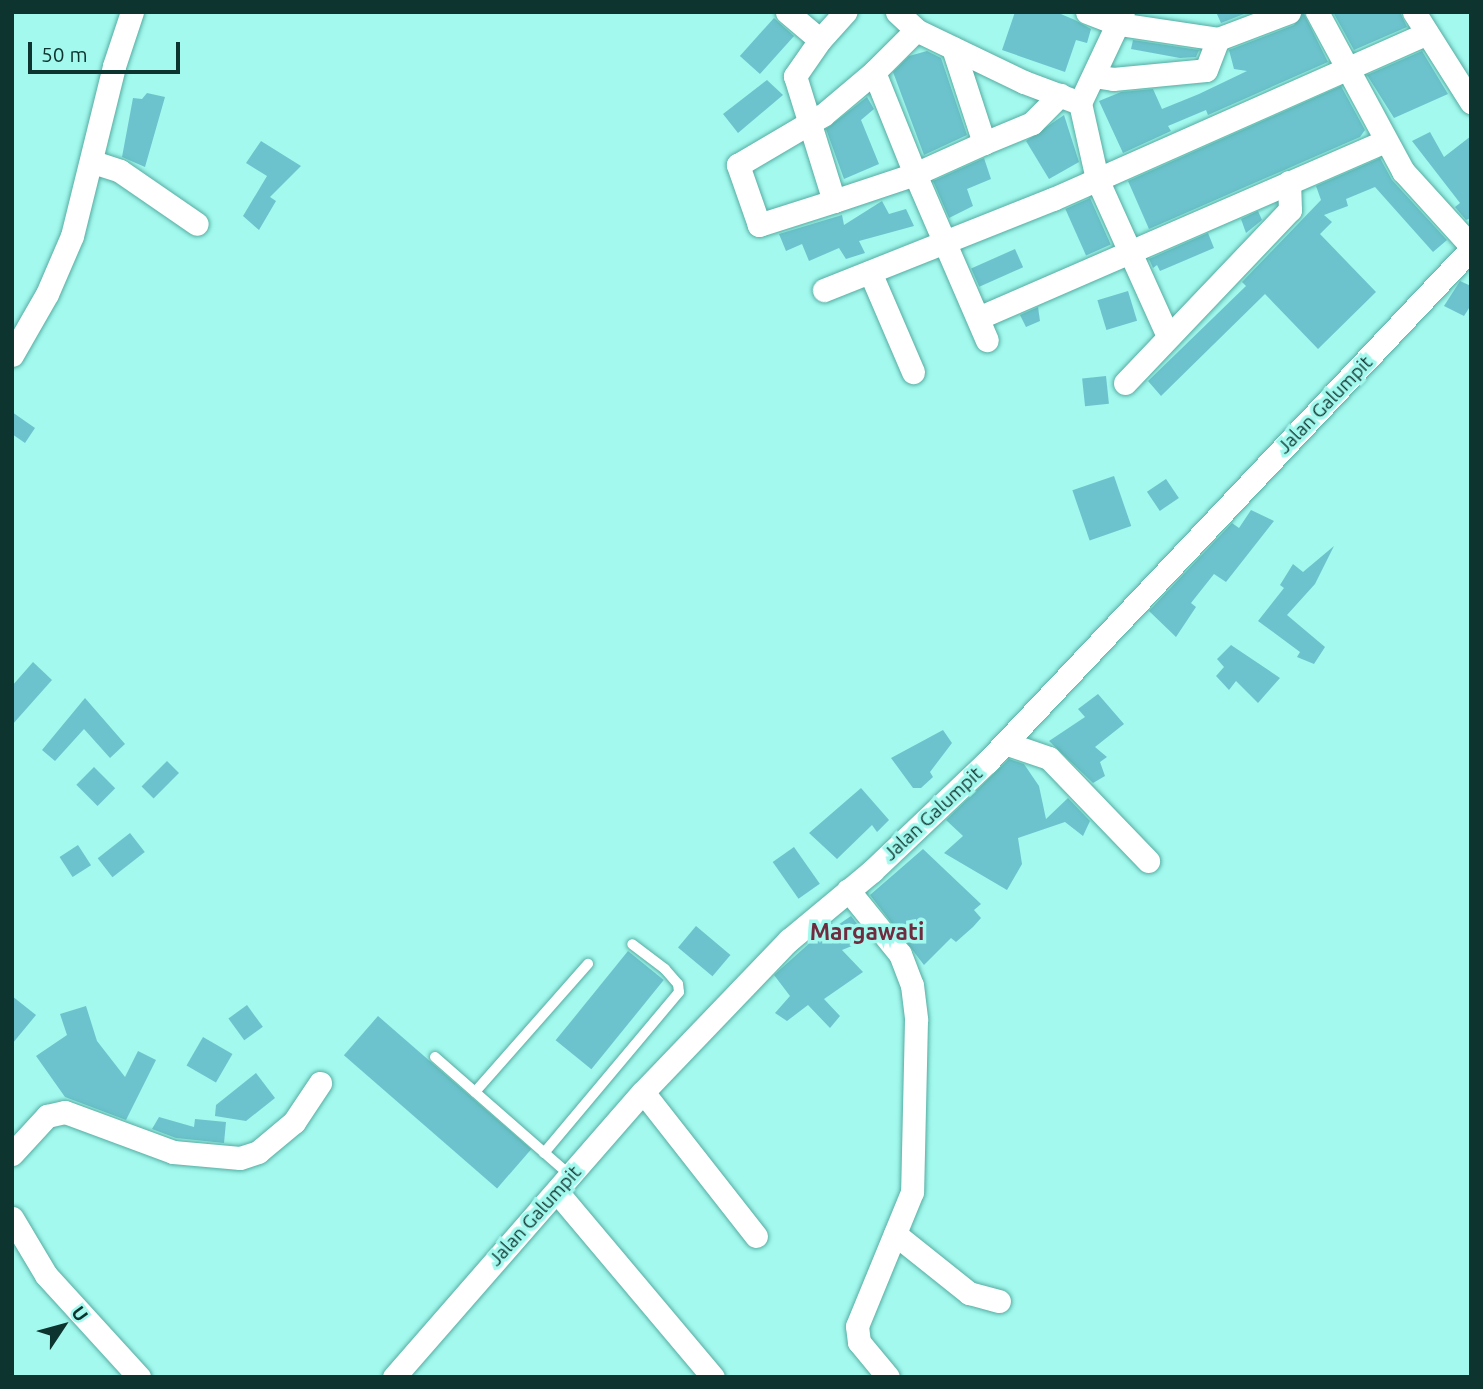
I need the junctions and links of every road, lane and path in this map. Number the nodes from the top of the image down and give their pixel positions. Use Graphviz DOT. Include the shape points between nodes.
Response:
graph roads {
  1 [pos="132,12"];
  2 [pos="787,12"];
  3 [pos="845,12"];
  4 [pos="897,12"];
  5 [pos="1087,12"];
  6 [pos="1200,12"];
  7 [pos="1289,12"];
  8 [pos="1317,12"];
  9 [pos="1414,12"];
  10 [pos="1121,18"];
  11 [pos="916,30"];
  12 [pos="1427,33"];
  13 [pos="1213,37"];
  14 [pos="820,40"];
  15 [pos="953,48"];
  16 [pos="1349,70"];
  17 [pos="874,72"];
  18 [pos="1094,76"];
  19 [pos="1070,99"];
  20 [pos="1471,102"];
  21 [pos="806,123"];
  22 [pos="1385,141"];
  23 [pos="984,143"];
  24 [pos="105,165"];
  25 [pos="915,174"];
  26 [pos="1097,179"];
  27 [pos="1289,181"];
  28 [pos="834,201"];
  29 [pos="197,225"];
  30 [pos="942,240"];
  31 [pos="1471,248"];
  32 [pos="1131,250"];
  33 [pos="870,272"];
  34 [pos="824,290"];
  35 [pos="978,318"];
  36 [pos="1168,336"];
  37 [pos="987,340"];
  38 [pos="12,355"];
  39 [pos="913,372"];
  40 [pos="1125,383"];
  41 [pos="1005,743"];
  42 [pos="1148,861"];
  43 [pos="848,890"];
  44 [pos="632,944"];
  45 [pos="588,964"];
  46 [pos="435,1057"];
  47 [pos="320,1083"];
  48 [pos="475,1092"];
  49 [pos="643,1092"];
  50 [pos="544,1153"];
  51 [pos="12,1154"];
  52 [pos="564,1184"];
  53 [pos="12,1218"];
  54 [pos="895,1234"];
  55 [pos="756,1236"];
  56 [pos="999,1301"];
  57 [pos="139,1377"];
  58 [pos="394,1377"];
  59 [pos="713,1377"];
  60 [pos="888,1377"];
  1 -- 24 [label="street" via="114,66"];
  2 -- 14 [label="street"];
  3 -- 14 [label="street"];
  4 -- 11 [label="street"];
  5 -- 10 [label="street"];
  6 -- 13 [label="street"];
  7 -- 13 [label="street"];
  8 -- 16 [label="street"];
  9 -- 12 [label="street"];
  10 -- 13 [label="street"];
  10 -- 18 [label="street"];
  11 -- 15 [label="street"];
  11 -- 17 [label="street"];
  12 -- 16 [label="street"];
  12 -- 20 [label="street"];
  13 -- 18 [label="street" via="1206,70 1113,79"];
  14 -- 21 [label="street" via="795,76"];
  15 -- 19 [label="street"];
  15 -- 23 [label="street"];
  16 -- 22 [label="street"];
  16 -- 26 [label="street"];
  17 -- 21 [label="street"];
  17 -- 25 [label="street"];
  18 -- 19 [label="street"];
  19 -- 23 [label="street" via="1032,123"];
  19 -- 26 [label="street"];
  21 -- 28 [label="street"];
  21 -- 28 [label="street" via="740,161 741,185 761,226"];
  22 -- 27 [label="street"];
  22 -- 31 [label="street" via="1403,171"];
  23 -- 25 [label="street"];
  24 -- 29 [label="street"];
  24 -- 38 [label="street" via="47,294"];
  25 -- 28 [label="street"];
  25 -- 30 [label="street"];
  26 -- 30 [label="street"];
  26 -- 32 [label="street"];
  27 -- 32 [label="street"];
  27 -- 36 [label="street" via="1290,210"];
  30 -- 33 [label="street"];
  30 -- 35 [label="street"];
  31 -- 41 [label="street, Jalan Galumpit"];
  32 -- 35 [label="street"];
  32 -- 36 [label="street"];
  33 -- 34 [label="street"];
  33 -- 39 [label="street"];
  35 -- 37 [label="street"];
  36 -- 40 [label="street"];
  41 -- 42 [label="street" via="1049,758"];
  41 -- 43 [label="street, Jalan Galumpit"];
  43 -- 49 [label="street, Jalan Galumpit" via="789,940"];
  43 -- 54 [label="street" via="900,954 912,985 916,1020 912,1192"];
  44 -- 50 [label="lane" via="665,970 679,992"];
  45 -- 48 [label="lane"];
  46 -- 48 [label="lane"];
  47 -- 51 [label="street" via="294,1122 258,1152 240,1157 173,1152 65,1112 47,1116"];
  48 -- 50 [label="lane"];
  49 -- 52 [label="street, Jalan Galumpit"];
  49 -- 55 [label="street"];
  50 -- 52 [label="lane"];
  52 -- 58 [label="street, Jalan Galumpit"];
  52 -- 59 [label="street"];
  53 -- 57 [label="street" via="46,1275"];
  54 -- 56 [label="street" via="969,1293"];
  54 -- 60 [label="street" via="858,1326 859,1342"];
}
